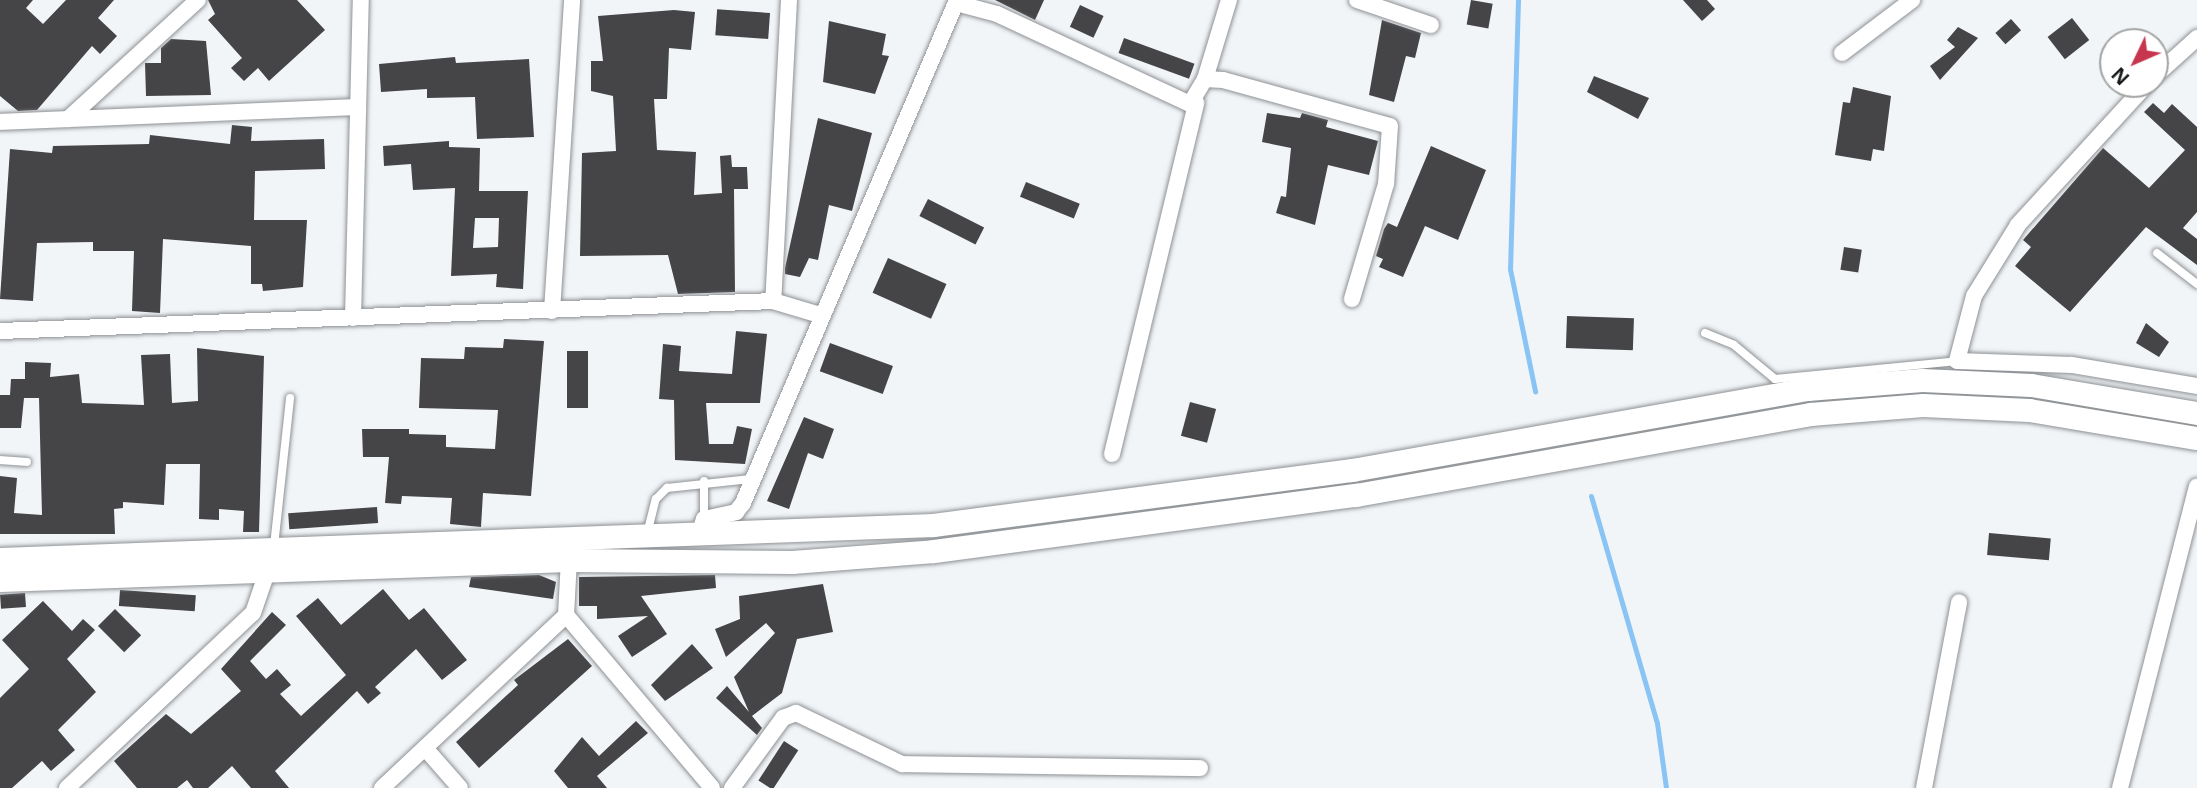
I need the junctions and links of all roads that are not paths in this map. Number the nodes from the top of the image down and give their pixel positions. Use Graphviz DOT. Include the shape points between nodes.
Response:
graph roads {
  1 [pos="198,0"];
  2 [pos="361,0"];
  3 [pos="572,0"];
  4 [pos="789,0"];
  5 [pos="1229,0"];
  6 [pos="1357,0"];
  7 [pos="1912,0"];
  8 [pos="957,1"];
  9 [pos="1432,25"];
  10 [pos="2197,38"];
  11 [pos="1842,53"];
  12 [pos="2169,63"];
  13 [pos="1205,79"];
  14 [pos="2134,98"];
  15 [pos="1196,103"];
  16 [pos="355,107"];
  17 [pos="68,119"];
  18 [pos="0,122"];
  19 [pos="2157,253"];
  20 [pos="2197,284"];
  21 [pos="1352,299"];
  22 [pos="773,301"];
  23 [pos="552,311"];
  24 [pos="820,315"];
  25 [pos="353,318"];
  26 [pos="0,331"];
  27 [pos="1704,333"];
  28 [pos="1957,361"];
  29 [pos="2197,386"];
  30 [pos="290,398"];
  31 [pos="2197,412"];
  32 [pos="2197,438"];
  33 [pos="1112,454"];
  34 [pos="0,460"];
  35 [pos="27,462"];
  36 [pos="751,480"];
  37 [pos="704,481"];
  38 [pos="2197,488"];
  39 [pos="701,527"];
  40 [pos="646,539"];
  41 [pos="274,549"];
  42 [pos="387,556"];
  43 [pos="0,559"];
  44 [pos="569,560"];
  45 [pos="267,572"];
  46 [pos="0,580"];
  47 [pos="1959,602"];
  48 [pos="566,615"];
  49 [pos="425,748"];
  50 [pos="1200,768"];
  51 [pos="67,788"];
  52 [pos="382,788"];
  53 [pos="460,788"];
  54 [pos="712,788"];
  55 [pos="732,788"];
  56 [pos="1924,788"];
  57 [pos="2120,788"];
  1 -- 17 [label="street"];
  2 -- 16 [label="street"];
  3 -- 23 [label="street"];
  4 -- 22 [label="street"];
  5 -- 13 [label="street"];
  6 -- 9 [label="street"];
  7 -- 11 [label="street"];
  8 -- 15 [label="street" via="997,14"];
  8 -- 24 [label="street"];
  10 -- 12 [label="street"];
  13 -- 15 [label="street"];
  13 -- 21 [label="street" via="1270,88 1390,126 1386,184"];
  14 -- 28 [label="street" via="2018,225 1974,296"];
  15 -- 33 [label="street"];
  16 -- 17 [label="street"];
  16 -- 25 [label="street"];
  17 -- 18 [label="street"];
  19 -- 20 [label="lane"];
  22 -- 23 [label="street"];
  22 -- 24 [label="street"];
  23 -- 25 [label="street"];
  24 -- 36 [label="street"];
  25 -- 26 [label="street"];
  27 -- 28 [label="lane" via="1734,345 1775,379"];
  28 -- 29 [label="street" via="2072,365"];
  30 -- 41 [label="lane"];
  31 -- 39 [label="main road" via="2031,385 1922,380 1807,389 1352,470 1057,513"];
  32 -- 44 [label="main road" via="2029,410 1923,405 1810,414 1356,495 1060,538 792,562"];
  34 -- 35 [label="lane"];
  36 -- 37 [label="lane"];
  36 -- 39 [label="street" via="736,512"];
  37 -- 39 [label="lane"];
  37 -- 40 [label="lane" via="667,488 656,499"];
  38 -- 57 [label="street"];
  39 -- 40 [label="main road"];
  40 -- 42 [label="main road"];
  41 -- 42 [label="main road"];
  41 -- 43 [label="main road"];
  42 -- 44 [label="main road"];
  42 -- 45 [label="main road"];
  44 -- 48 [label="street"];
  45 -- 46 [label="main road"];
  45 -- 51 [label="street" via="253,613"];
  47 -- 56 [label="street"];
  48 -- 49 [label="street"];
  48 -- 54 [label="street"];
  49 -- 52 [label="street"];
  49 -- 53 [label="street"];
  50 -- 55 [label="street" via="902,764 796,713 783,718"];
}
